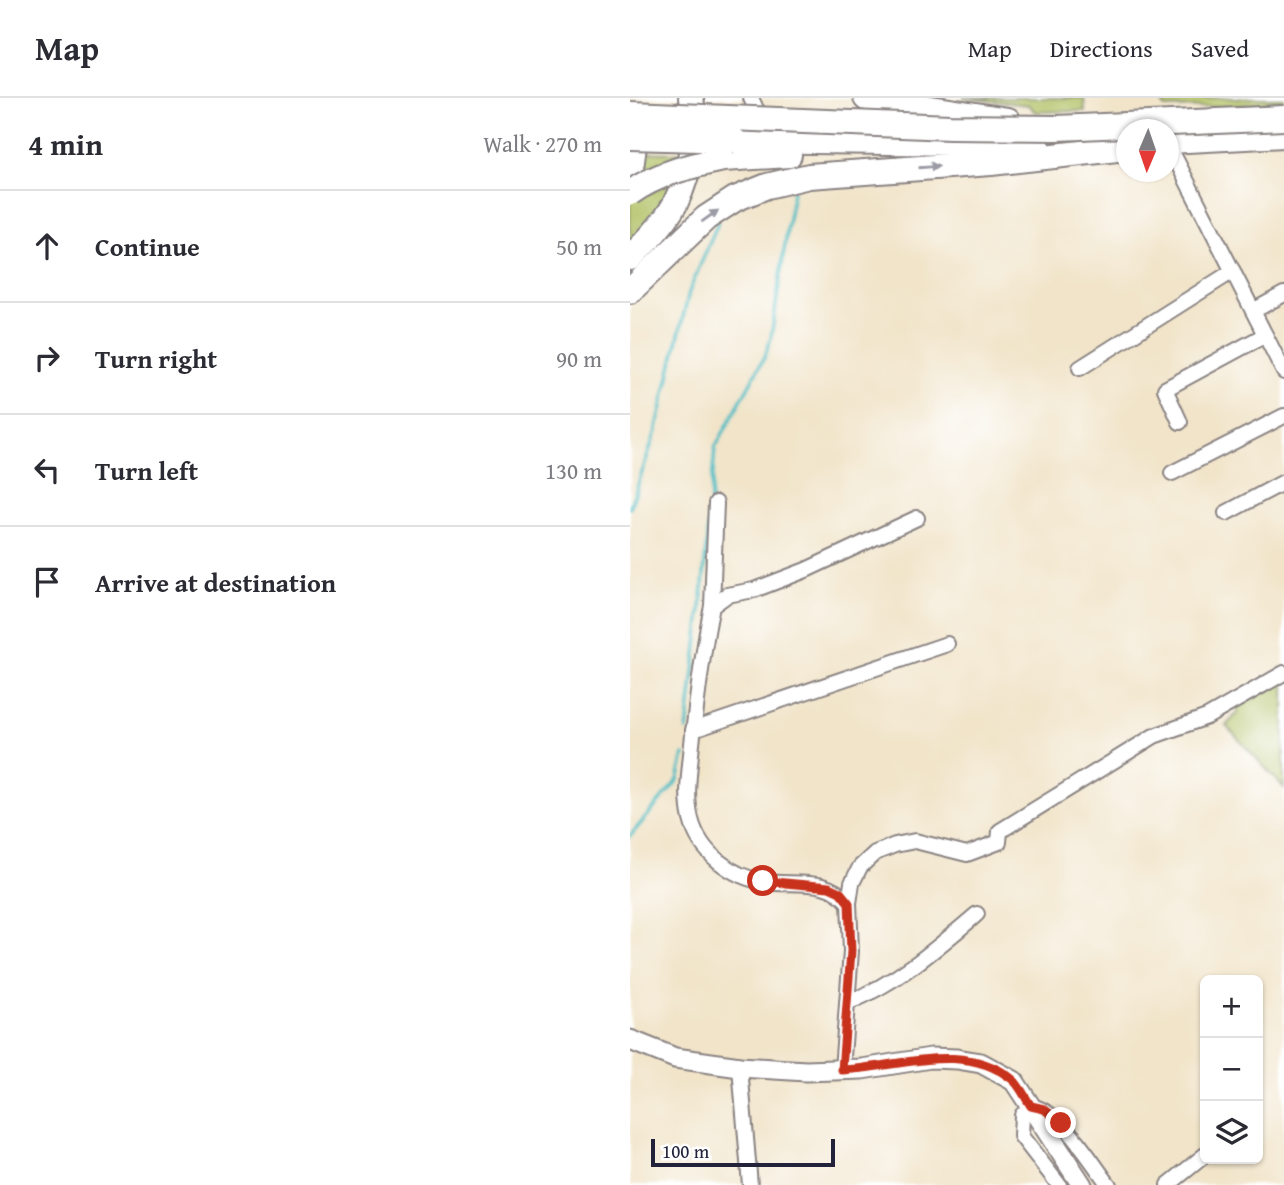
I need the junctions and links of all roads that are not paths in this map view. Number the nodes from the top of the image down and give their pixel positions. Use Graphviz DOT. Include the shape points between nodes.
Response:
graph roads {
  1 [pos="691,98"];
  2 [pos="751,98"];
  3 [pos="870,98"];
  4 [pos="630,111"];
  5 [pos="1284,118"];
  6 [pos="1284,125"];
  7 [pos="1057,128"];
  8 [pos="1179,132"];
  9 [pos="1116,135"];
  10 [pos="1284,135"];
  11 [pos="630,137"];
  12 [pos="1116,142"];
  13 [pos="1179,142"];
  14 [pos="913,143"];
  15 [pos="1116,149"];
  16 [pos="1179,165"];
  17 [pos="630,176"];
  18 [pos="630,193"];
  19 [pos="630,258"];
  20 [pos="1233,271"];
  21 [pos="630,290"];
  22 [pos="1284,294"];
  23 [pos="1253,311"];
  24 [pos="1265,335"];
  25 [pos="1080,368"];
  26 [pos="1284,372"];
  27 [pos="1284,416"];
  28 [pos="1180,422"];
  29 [pos="1172,473"];
  30 [pos="1284,482"];
  31 [pos="716,503"];
  32 [pos="1226,513"];
  33 [pos="917,518"];
  34 [pos="712,606"];
  35 [pos="947,644"];
  36 [pos="1284,673"];
  37 [pos="693,730"];
  38 [pos="849,903"];
  39 [pos="977,914"];
  40 [pos="847,1003"];
  41 [pos="630,1040"];
  42 [pos="740,1067"];
  43 [pos="842,1070"];
  44 [pos="1031,1106"];
  45 [pos="1200,1159"];
  46 [pos="750,1185"];
  47 [pos="1059,1185"];
  48 [pos="1082,1185"];
  49 [pos="1109,1185"];
  50 [pos="1168,1185"];
  1 -- 19 [label="highway" via="692,146 683,181 652,236"];
  2 -- 9 [label="street" via="766,121 785,128 942,136"];
  3 -- 7 [label="highway, bridge"];
  4 -- 7 [label="highway, bridge"];
  4 -- 17 [label="highway" via="634,146"];
  5 -- 7 [label="highway, bridge"];
  6 -- 8 [label="street"];
  10 -- 13 [label="highway"];
  11 -- 14 [label="highway, bridge"];
  12 -- 14 [label="highway"];
  14 -- 18 [label="highway, bridge" via="723,159 680,168"];
  21 -- 15 [label="highway, one-way" via="706,218 767,186 799,178"];
  16 -- 20 [label="street"];
  20 -- 23 [label="street"];
  20 -- 25 [label="street"];
  22 -- 23 [label="street"];
  23 -- 24 [label="street"];
  24 -- 26 [label="street"];
  24 -- 28 [label="street" via="1165,388"];
  27 -- 29 [label="street"];
  30 -- 32 [label="street"];
  31 -- 34 [label="street"];
  33 -- 34 [label="street" via="806,570 727,595"];
  34 -- 37 [label="street"];
  35 -- 37 [label="street"];
  36 -- 38 [label="street" via="1207,717 1133,748 1000,831 999,842 967,853 915,841 876,853 860,867"];
  37 -- 38 [label="street" via="688,804 697,835 709,852 740,874 763,881 829,887"];
  38 -- 40 [label="street"];
  39 -- 40 [label="street" via="922,961"];
  40 -- 43 [label="street"];
  41 -- 42 [label="street" via="675,1058"];
  42 -- 43 [label="street"];
  42 -- 46 [label="street"];
  43 -- 44 [label="street" via="931,1058 981,1063 1014,1081"];
  44 -- 47 [label="street" via="1022,1115 1021,1136"];
  44 -- 48 [label="street"];
  44 -- 49 [label="street" via="1044,1109 1061,1123"];
  45 -- 50 [label="street"];
}
